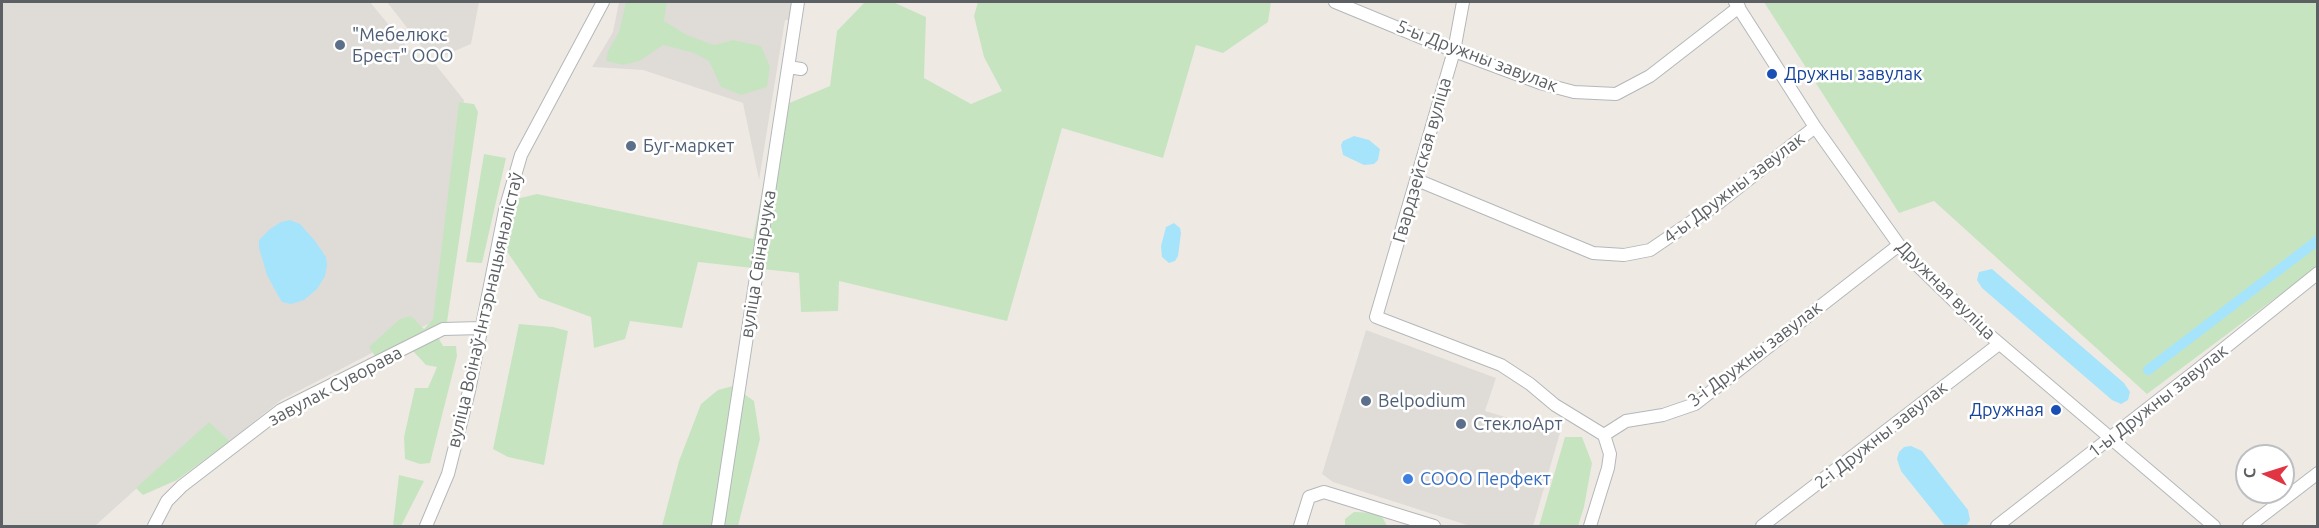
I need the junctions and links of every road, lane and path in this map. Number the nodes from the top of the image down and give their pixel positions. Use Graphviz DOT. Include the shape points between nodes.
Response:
graph roads {
  1 [pos="603,2"];
  2 [pos="798,2"];
  3 [pos="1335,2"];
  4 [pos="1463,2"];
  5 [pos="1737,4"];
  6 [pos="1454,51"];
  7 [pos="1815,127"];
  8 [pos="1417,180"];
  9 [pos="1899,245"];
  10 [pos="2318,273"];
  11 [pos="482,328"];
  12 [pos="1999,344"];
  13 [pos="1604,435"];
  14 [pos="2112,438"];
  15 [pos="2318,473"];
  16 [pos="154,526"];
  17 [pos="426,526"];
  18 [pos="718,526"];
  19 [pos="1300,526"];
  20 [pos="1434,526"];
  21 [pos="1590,526"];
  22 [pos="1762,526"];
  23 [pos="1997,526"];
  24 [pos="2214,526"];
  25 [pos="2250,526"];
  1 -- 11 [label="street, вуліца Воінаў-Інтэрнацыяналістаў" via="521,155 505,210"];
  2 -- 18 [label="street, вуліца Свінарчука" via="794,68"];
  3 -- 6 [label="street, 5-ы Дружны завулак"];
  4 -- 6 [label="street, Гвардзейская вуліца"];
  5 -- 6 [label="street, 5-ы Дружны завулак" via="1650,76 1616,94 1574,92 1540,83"];
  5 -- 7 [label="street, Дружная вуліца"];
  6 -- 8 [label="street, Гвардзейская вуліца"];
  7 -- 8 [label="street, 4-ы Дружны завулак" via="1716,205 1650,250 1624,255 1593,253"];
  7 -- 9 [label="street, Дружная вуліца"];
  8 -- 13 [label="street, Гвардзейская вуліца" via="1376,317 1501,365"];
  9 -- 12 [label="street, Дружная вуліца"];
  9 -- 13 [label="street, 3-і Дружны завулак" via="1695,404 1663,415 1626,421"];
  10 -- 14 [label="street, 1-ы Дружны завулак"];
  11 -- 16 [label="street, завулак Суворава" via="443,329 281,410 183,486 167,501"];
  11 -- 17 [label="street, вуліца Воінаў-Інтэрнацыяналістаў" via="448,474"];
  12 -- 14 [label="street, Дружная вуліца"];
  12 -- 22 [label="street, 2-і Дружны завулак"];
  13 -- 21 [label="street" via="1610,454 1608,468"];
  14 -- 23 [label="street, 1-ы Дружны завулак"];
  14 -- 24 [label="street, Дружная вуліца"];
  15 -- 25 [label="street"];
  19 -- 20 [label="street" via="1309,497 1324,492"];
}
